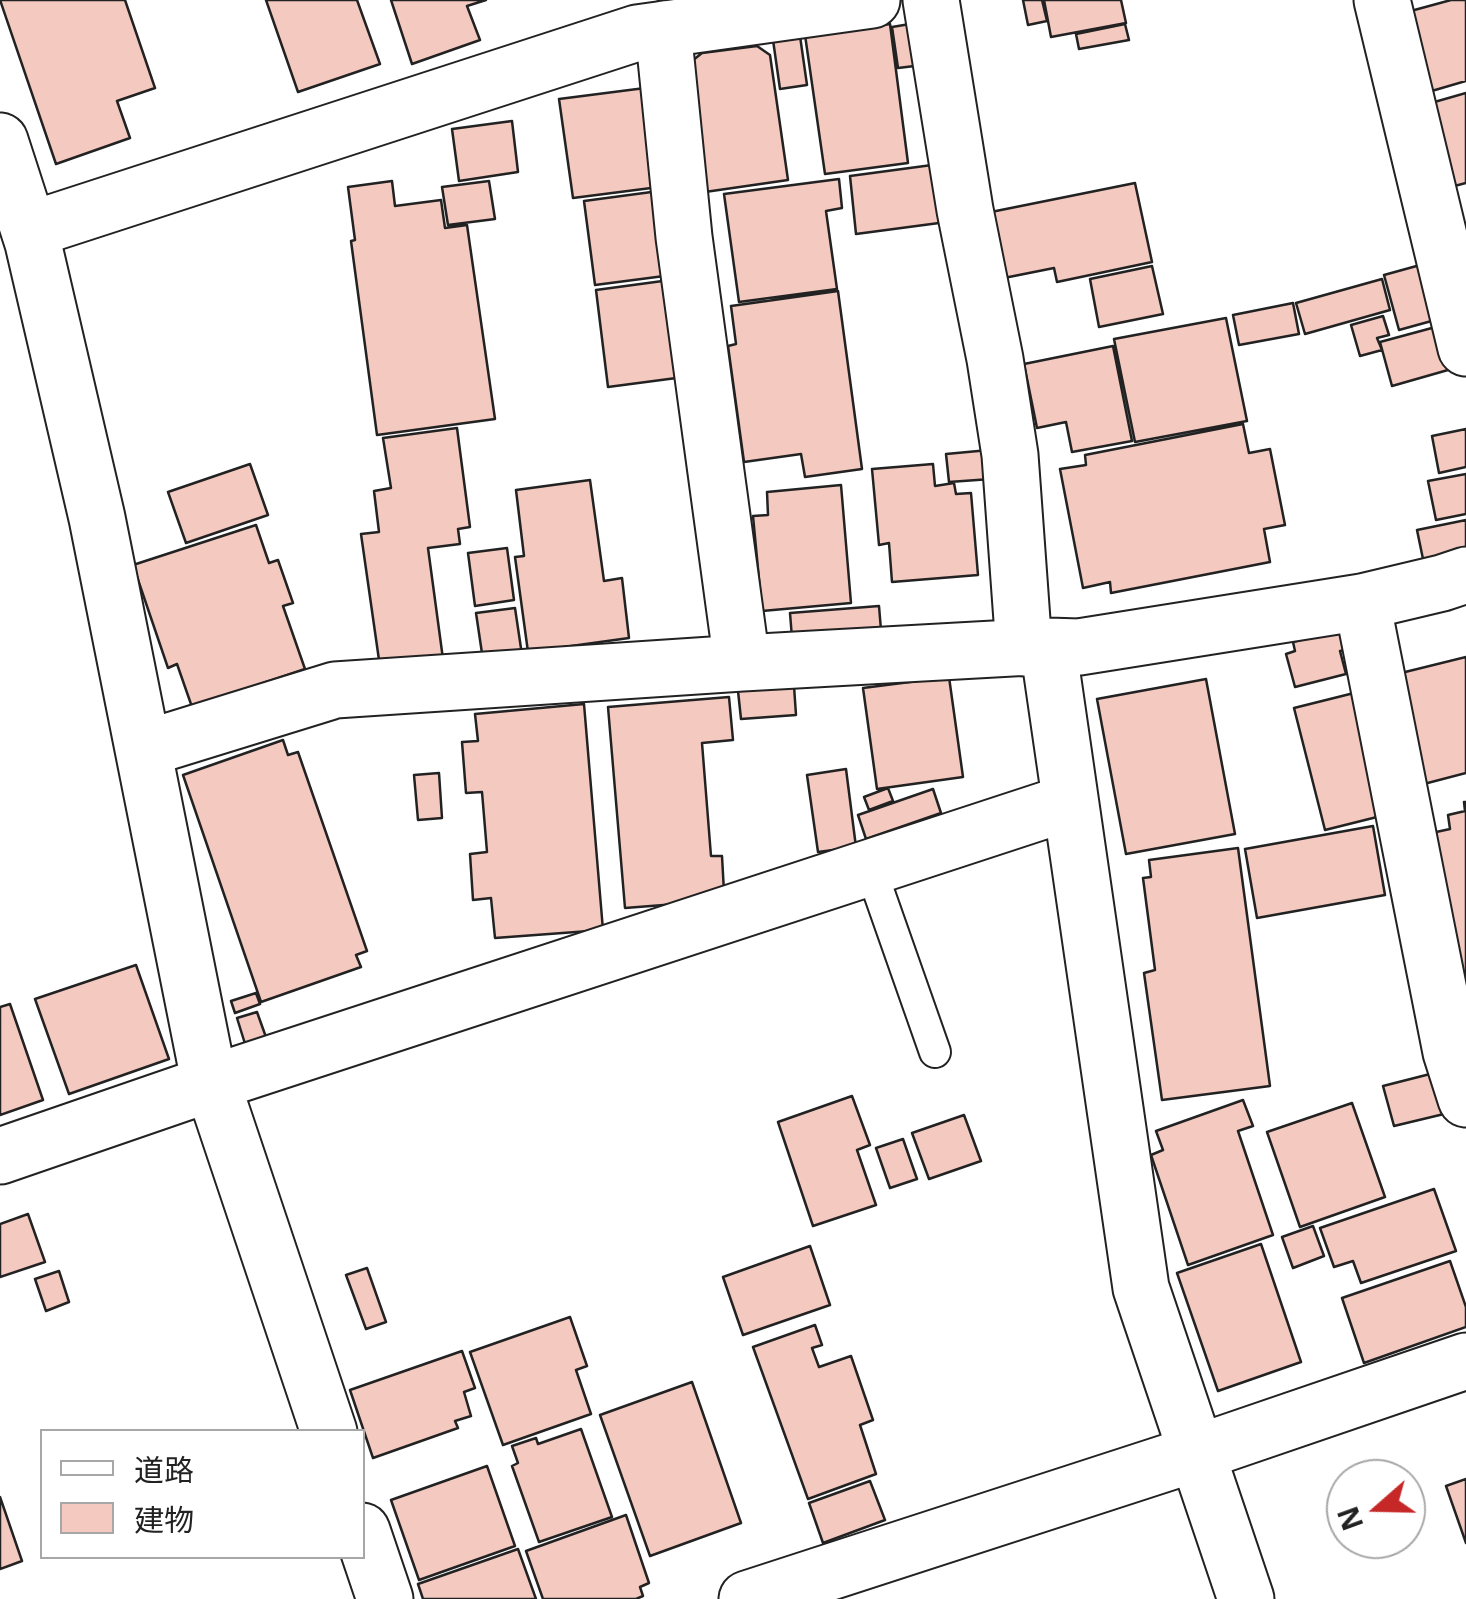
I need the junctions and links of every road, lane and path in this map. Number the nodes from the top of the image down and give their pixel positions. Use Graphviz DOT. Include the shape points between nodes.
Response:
graph roads {
  1 [pos="872,0"];
  2 [pos="930,0"];
  3 [pos="1382,0"];
  4 [pos="645,21"];
  5 [pos="0,141"];
  6 [pos="21,242"];
  7 [pos="1466,348"];
  8 [pos="1466,575"];
  9 [pos="1362,602"];
  10 [pos="1036,646"];
  11 [pos="742,662"];
  12 [pos="144,749"];
  13 [pos="1070,802"];
  14 [pos="870,867"];
  15 [pos="936,1052"];
  16 [pos="212,1083"];
  17 [pos="1466,1099"];
  18 [pos="0,1156"];
  19 [pos="1466,1361"];
  20 [pos="328,1429"];
  21 [pos="1197,1453"];
  22 [pos="365,1540"];
  23 [pos="386,1599"];
  24 [pos="747,1599"];
  25 [pos="1246,1599"];
  1 -- 4 [label="street"];
  2 -- 10 [label="street" via="995,359"];
  3 -- 7 [label="street"];
  4 -- 6 [label="street"];
  4 -- 11 [label="street" via="684,237"];
  5 -- 6 [label="street"];
  6 -- 12 [label="street" via="96,518"];
  8 -- 9 [label="street"];
  9 -- 10 [label="street" via="1080,647"];
  9 -- 17 [label="street" via="1450,1052"];
  10 -- 11 [label="street"];
  10 -- 13 [label="street"];
  11 -- 12 [label="street" via="335,690"];
  12 -- 16 [label="street"];
  13 -- 14 [label="street"];
  13 -- 21 [label="street" via="1141,1288"];
  14 -- 15 [label="lane"];
  14 -- 16 [label="street"];
  16 -- 18 [label="street"];
  16 -- 20 [label="street"];
  19 -- 21 [label="street"];
  21 -- 24 [label="street"];
  21 -- 25 [label="street"];
  22 -- 23 [label="street"];
}
